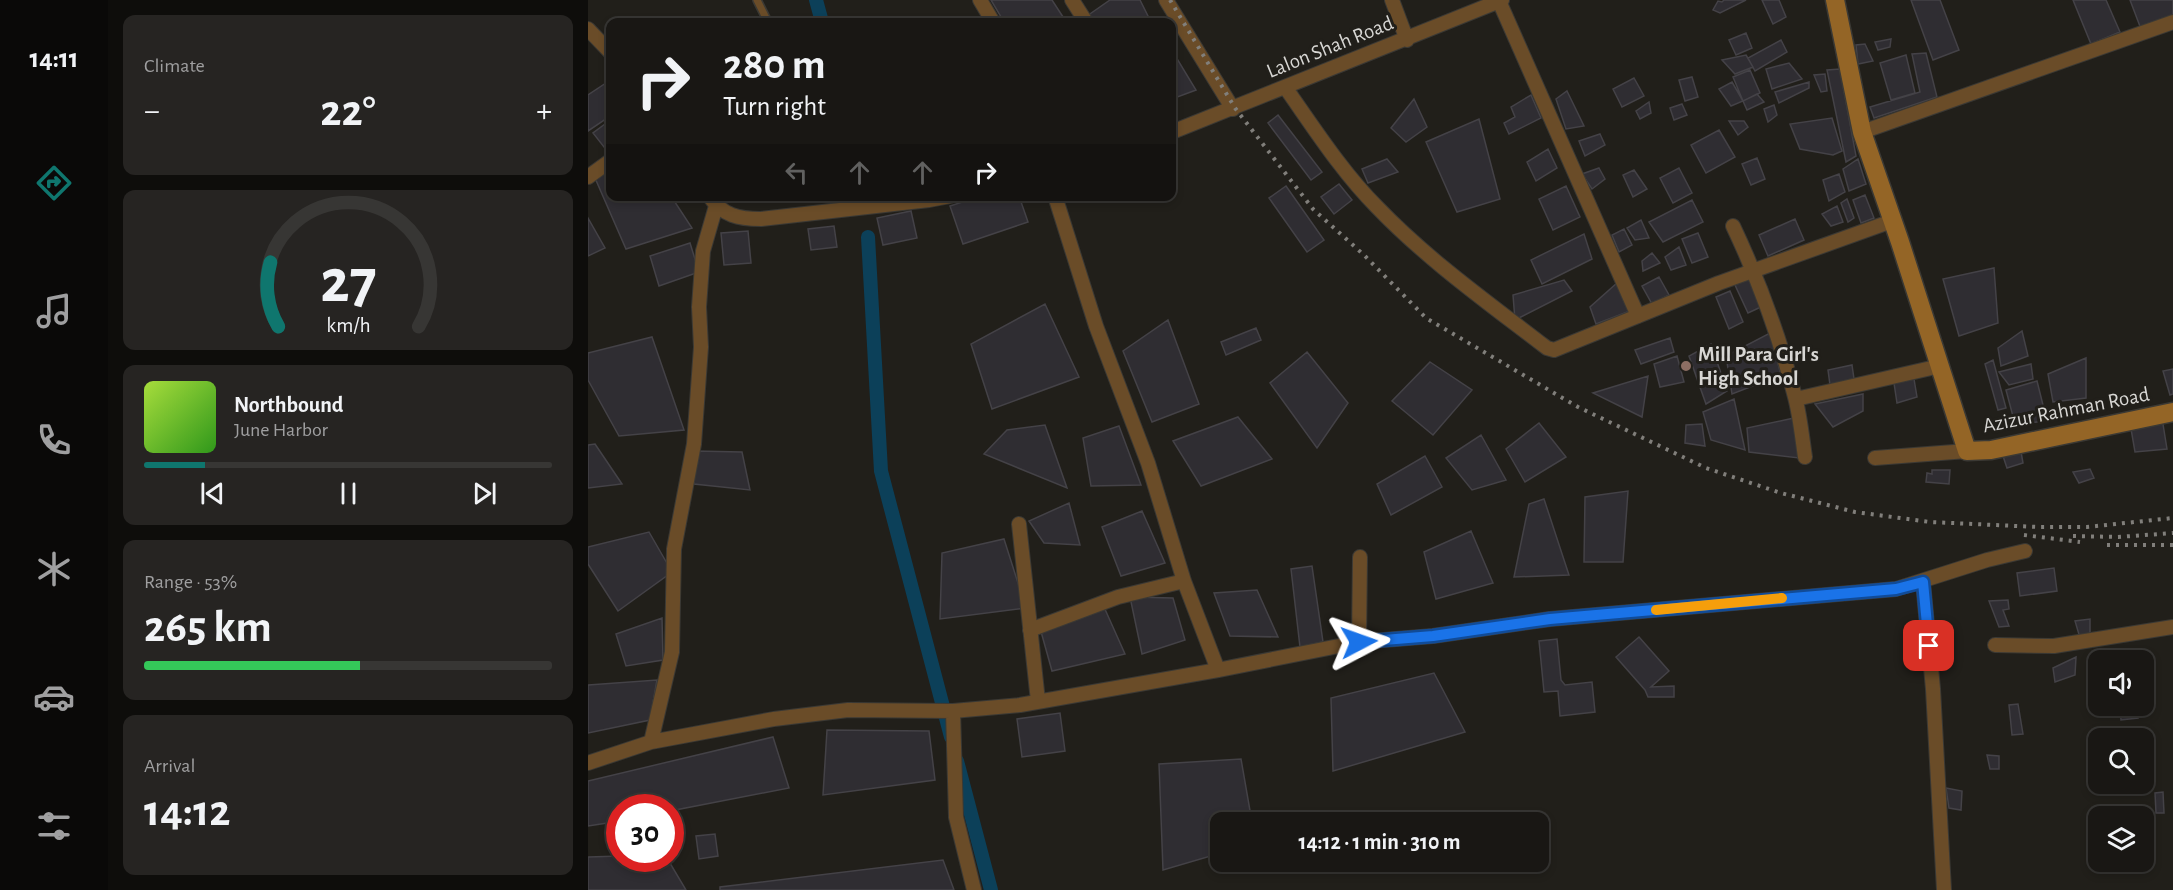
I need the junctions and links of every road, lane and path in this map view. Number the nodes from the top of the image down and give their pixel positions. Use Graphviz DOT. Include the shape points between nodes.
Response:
graph roads {
  1 [pos="758,0"];
  2 [pos="980,0"];
  3 [pos="1072,0"];
  4 [pos="1166,0"];
  5 [pos="1392,0"];
  6 [pos="1835,0"];
  7 [pos="1500,1"];
  8 [pos="766,18"];
  9 [pos="991,18"];
  10 [pos="1083,18"];
  11 [pos="2173,22"];
  12 [pos="588,29"];
  13 [pos="1407,40"];
  14 [pos="606,48"];
  15 [pos="1286,87"];
  16 [pos="1233,109"];
  17 [pos="1176,130"];
  18 [pos="1862,132"];
  19 [pos="606,164"];
  20 [pos="588,177"];
  21 [pos="713,201"];
  22 [pos="929,201"];
  23 [pos="1057,201"];
  24 [pos="1892,220"];
  25 [pos="1733,226"];
  26 [pos="1754,271"];
  27 [pos="1638,316"];
  28 [pos="1940,366"];
  29 [pos="1796,399"];
  30 [pos="2173,412"];
  31 [pos="1967,451"];
  32 [pos="1805,457"];
  33 [pos="1875,458"];
  34 [pos="1019,524"];
  35 [pos="2025,550"];
  36 [pos="1360,557"];
  37 [pos="1184,581"];
  38 [pos="1923,582"];
  39 [pos="2173,627"];
  40 [pos="1030,630"];
  41 [pos="1359,642"];
  42 [pos="1995,645"];
  43 [pos="1218,670"];
  44 [pos="1038,701"];
  45 [pos="953,711"];
  46 [pos="651,742"];
  47 [pos="588,763"];
  48 [pos="974,890"];
  49 [pos="1944,890"];
  1 -- 8 [label="lane"];
  2 -- 9 [label="street"];
  3 -- 10 [label="street"];
  4 -- 16 [label="street"];
  5 -- 13 [label="street"];
  6 -- 18 [label="street"];
  7 -- 13 [label="street, Lalon Shah Road"];
  7 -- 27 [label="street"];
  11 -- 18 [label="street"];
  12 -- 14 [label="street"];
  13 -- 15 [label="street, Lalon Shah Road"];
  15 -- 16 [label="street, Lalon Shah Road"];
  15 -- 27 [label="street" via="1335,157 1382,213 1419,249 1547,348 1554,350"];
  16 -- 17 [label="street, Lalon Shah Road"];
  18 -- 24 [label="street"];
  19 -- 20 [label="street"];
  21 -- 22 [label="street" via="732,217 761,219"];
  21 -- 46 [label="street" via="703,251 694,444 675,549 672,652"];
  23 -- 37 [label="street" via="1096,326 1148,463"];
  24 -- 26 [label="street"];
  24 -- 28 [label="street"];
  25 -- 26 [label="street"];
  26 -- 27 [label="street"];
  26 -- 29 [label="street"];
  28 -- 29 [label="street"];
  28 -- 31 [label="street"];
  29 -- 32 [label="street"];
  30 -- 31 [label="street, Azizur Rahman Road" via="1991,450"];
  31 -- 33 [label="street"];
  34 -- 40 [label="street"];
  35 -- 38 [label="street"];
  36 -- 41 [label="street"];
  37 -- 40 [label="street" via="1118,597"];
  37 -- 43 [label="street"];
  38 -- 41 [label="street" via="1896,589 1550,619"];
  38 -- 49 [label="street"];
  39 -- 42 [label="street" via="2054,646"];
  40 -- 44 [label="street"];
  41 -- 43 [label="street"];
  43 -- 44 [label="street"];
  44 -- 45 [label="street"];
  45 -- 46 [label="street" via="848,710"];
  45 -- 48 [label="street" via="956,817"];
  46 -- 47 [label="street"];
}
